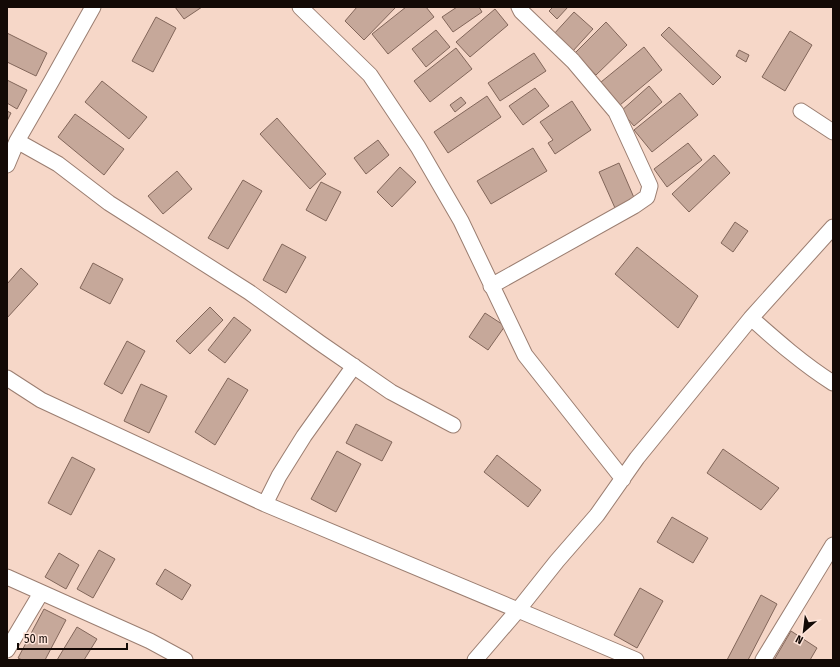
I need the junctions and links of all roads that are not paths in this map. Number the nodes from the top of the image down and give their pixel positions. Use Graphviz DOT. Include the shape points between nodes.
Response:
graph roads {
  1 [pos="93,7"];
  2 [pos="300,7"];
  3 [pos="519,7"];
  4 [pos="801,111"];
  5 [pos="833,132"];
  6 [pos="17,141"];
  7 [pos="7,166"];
  8 [pos="833,227"];
  9 [pos="491,286"];
  10 [pos="751,318"];
  11 [pos="354,366"];
  12 [pos="7,378"];
  13 [pos="833,383"];
  14 [pos="453,425"];
  15 [pos="622,479"];
  16 [pos="265,504"];
  17 [pos="833,545"];
  18 [pos="7,577"];
  19 [pos="41,593"];
  20 [pos="518,610"];
  21 [pos="7,650"];
  22 [pos="178,658"];
  23 [pos="475,660"];
  24 [pos="636,660"];
  25 [pos="763,660"];
  1 -- 6 [label="street"];
  2 -- 9 [label="street" via="370,75 418,147 461,221"];
  3 -- 9 [label="street" via="573,61 616,112 650,186 646,197 634,206"];
  4 -- 5 [label="street"];
  6 -- 7 [label="street"];
  6 -- 11 [label="street" via="58,164 109,203 249,292"];
  8 -- 10 [label="street"];
  9 -- 15 [label="street" via="525,355"];
  10 -- 13 [label="street" via="783,346"];
  10 -- 15 [label="street"];
  11 -- 14 [label="street" via="391,392"];
  11 -- 16 [label="street" via="279,476"];
  12 -- 16 [label="street" via="41,400"];
  15 -- 20 [label="street" via="597,515"];
  16 -- 20 [label="street"];
  17 -- 25 [label="street"];
  18 -- 19 [label="street"];
  19 -- 21 [label="street"];
  19 -- 22 [label="street" via="150,641"];
  20 -- 23 [label="street"];
  20 -- 24 [label="street"];
}
